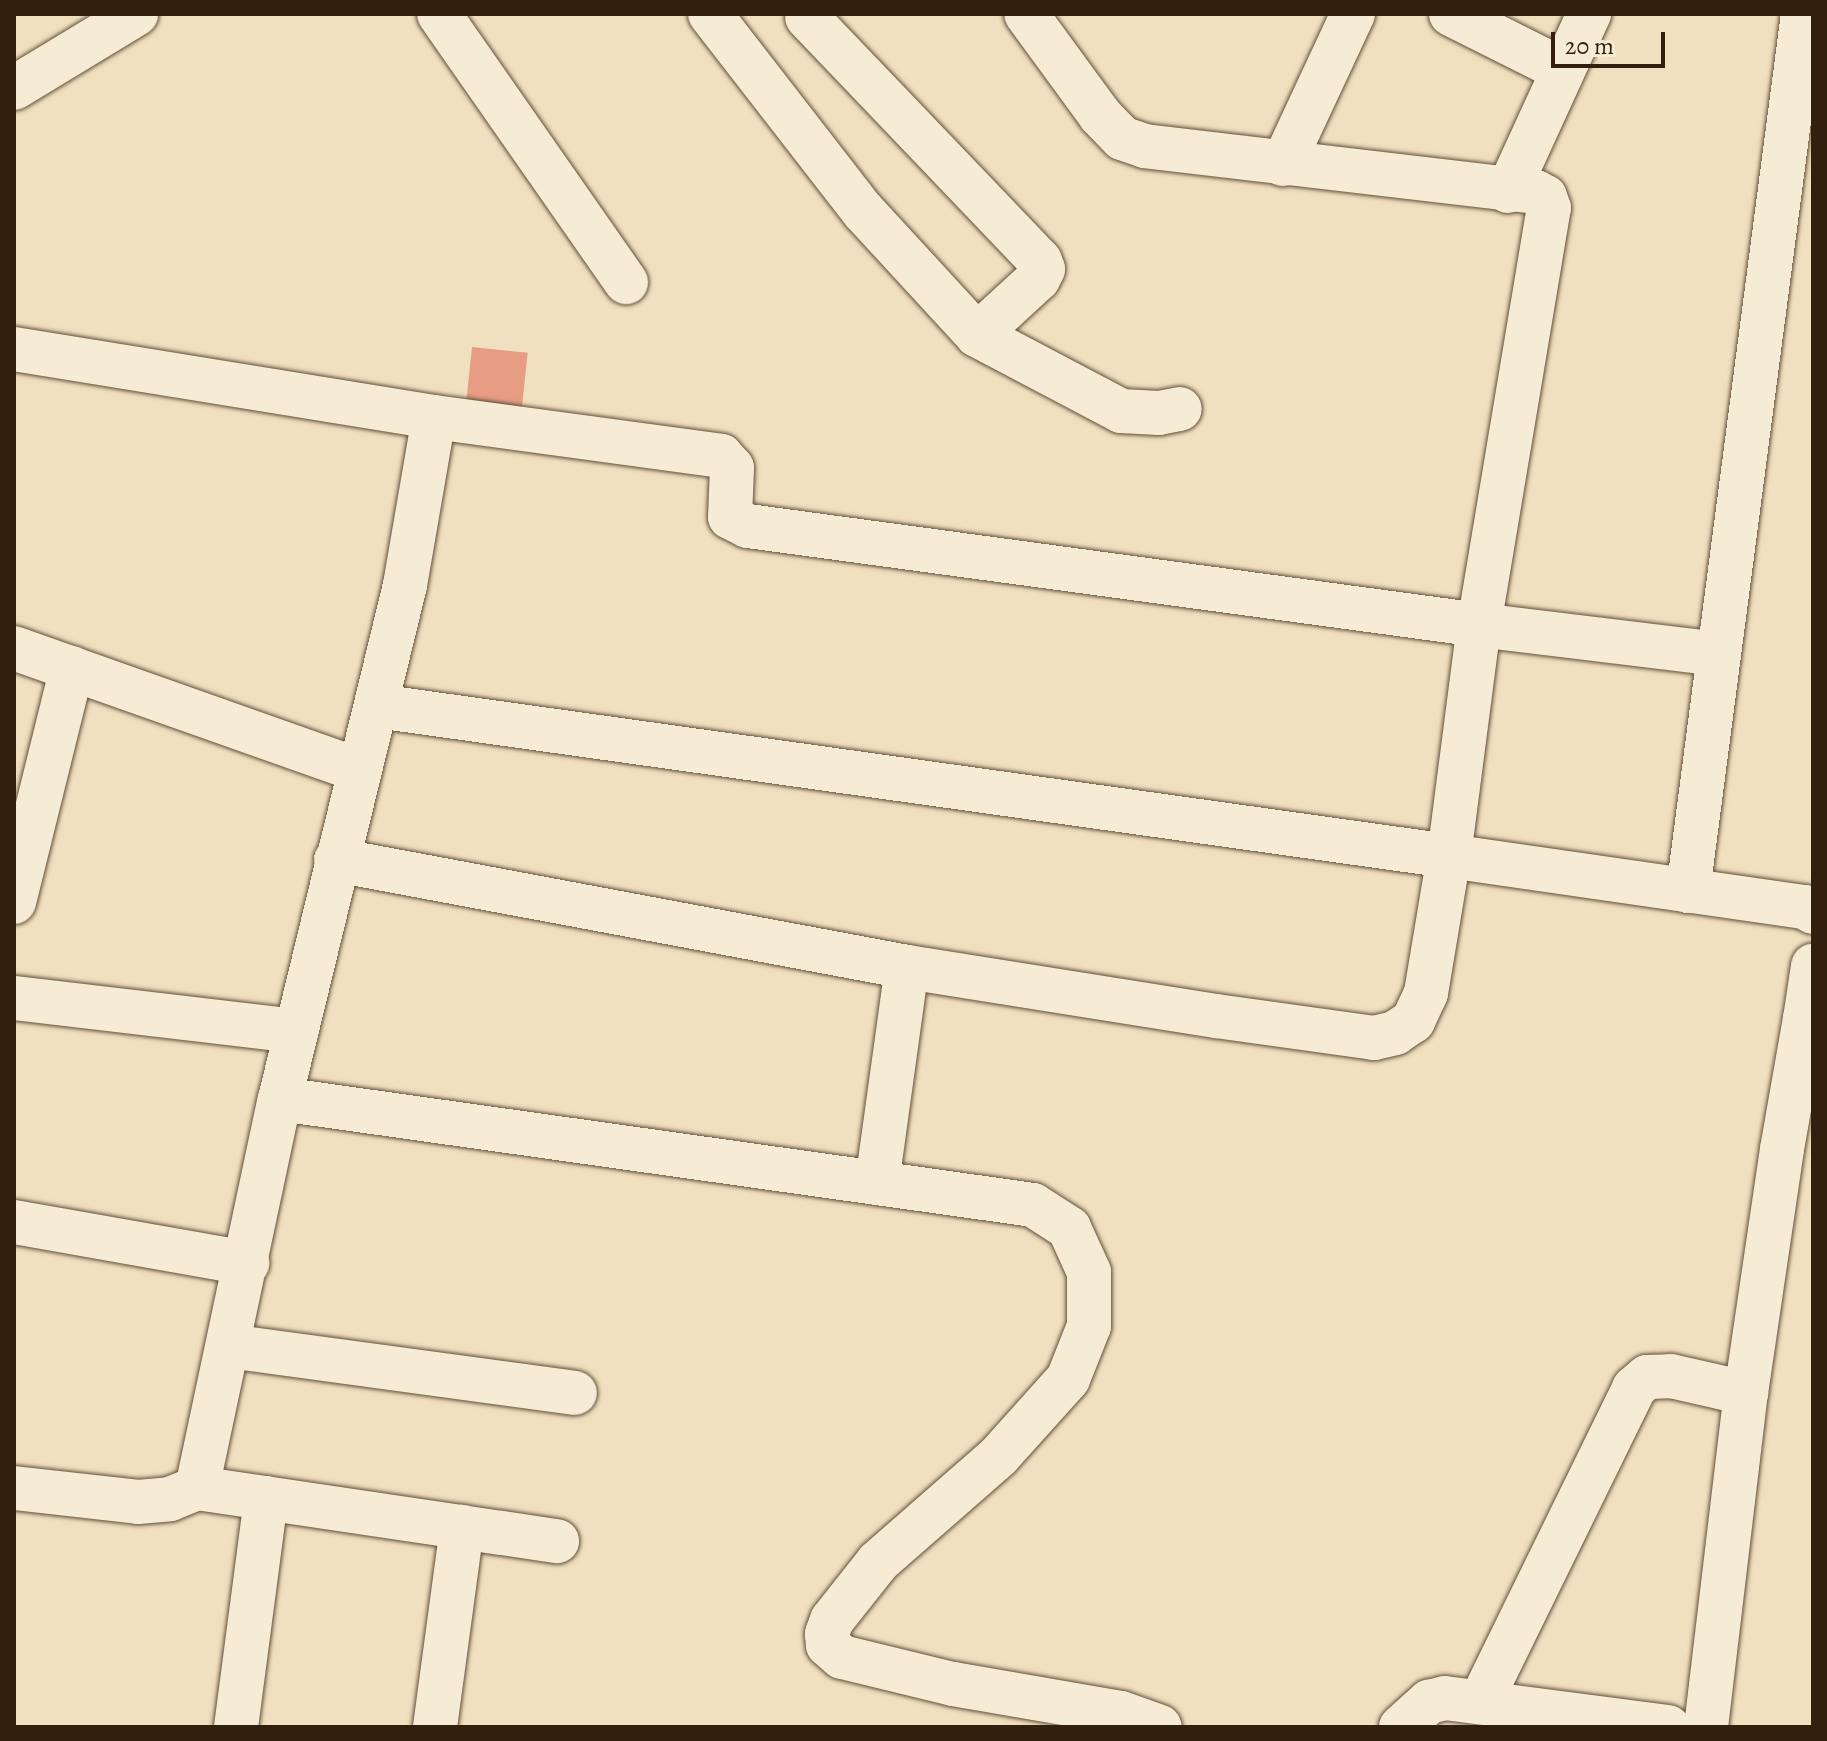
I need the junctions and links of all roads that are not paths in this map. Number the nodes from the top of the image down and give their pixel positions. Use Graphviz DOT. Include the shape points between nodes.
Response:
graph roads {
  1 [pos="136,14"];
  2 [pos="439,14"];
  3 [pos="710,14"];
  4 [pos="1026,14"];
  5 [pos="1353,14"];
  6 [pos="1451,14"];
  7 [pos="1589,14"];
  8 [pos="1803,14"];
  9 [pos="807,17"];
  10 [pos="1563,70"];
  11 [pos="14,88"];
  12 [pos="1283,164"];
  13 [pos="1508,191"];
  14 [pos="626,282"];
  15 [pos="977,335"];
  16 [pos="14,349"];
  17 [pos="1180,409"];
  18 [pos="434,417"];
  19 [pos="1479,625"];
  20 [pos="14,648"];
  21 [pos="1718,654"];
  22 [pos="72,668"];
  23 [pos="377,706"];
  24 [pos="359,770"];
  25 [pos="1449,856"];
  26 [pos="336,860"];
  27 [pos="1688,891"];
  28 [pos="14,902"];
  29 [pos="1813,912"];
  30 [pos="1813,966"];
  31 [pos="907,967"];
  32 [pos="14,998"];
  33 [pos="1809,1019"];
  34 [pos="296,1031"];
  35 [pos="280,1099"];
  36 [pos="877,1183"];
  37 [pos="14,1222"];
  38 [pos="247,1263"];
  39 [pos="228,1346"];
  40 [pos="575,1393"];
  41 [pos="1746,1393"];
  42 [pos="14,1488"];
  43 [pos="197,1488"];
  44 [pos="266,1498"];
  45 [pos="462,1527"];
  46 [pos="557,1541"];
  47 [pos="1481,1701"];
  48 [pos="236,1727"];
  49 [pos="435,1727"];
  50 [pos="1160,1727"];
  51 [pos="1401,1727"];
  52 [pos="1668,1727"];
  53 [pos="1706,1727"];
  1 -- 11 [label="street"];
  2 -- 14 [label="street"];
  3 -- 15 [label="street" via="863,211"];
  4 -- 12 [label="street" via="1122,138 1166,150"];
  5 -- 12 [label="street"];
  6 -- 10 [label="street"];
  7 -- 10 [label="street"];
  8 -- 21 [label="street"];
  9 -- 15 [label="street" via="1040,261 1038,279"];
  10 -- 13 [label="street"];
  12 -- 13 [label="street"];
  13 -- 19 [label="street" via="1536,192 1549,208"];
  15 -- 17 [label="street" via="1121,411"];
  16 -- 18 [label="street"];
  18 -- 19 [label="street" via="721,456 732,468 730,517 748,526"];
  18 -- 23 [label="street" via="405,585"];
  19 -- 21 [label="street"];
  19 -- 25 [label="street"];
  20 -- 22 [label="street"];
  21 -- 27 [label="street"];
  22 -- 24 [label="street"];
  22 -- 28 [label="street"];
  23 -- 24 [label="street"];
  23 -- 25 [label="street"];
  24 -- 26 [label="street"];
  25 -- 27 [label="street"];
  25 -- 31 [label="street" via="1426,993 1413,1021 1374,1038"];
  26 -- 31 [label="street"];
  26 -- 34 [label="street"];
  27 -- 29 [label="street"];
  30 -- 33 [label="street"];
  31 -- 36 [label="street"];
  32 -- 34 [label="street"];
  33 -- 41 [label="street"];
  34 -- 35 [label="street"];
  35 -- 36 [label="street"];
  35 -- 38 [label="street"];
  36 -- 50 [label="street" via="1033,1205 1069,1228 1089,1272 1089,1326 1068,1379 999,1456 878,1562 832,1620 828,1645 842,1657 953,1684 1121,1713"];
  37 -- 38 [label="street"];
  38 -- 39 [label="street"];
  39 -- 40 [label="street"];
  39 -- 43 [label="street"];
  41 -- 47 [label="street" via="1671,1376 1647,1377 1634,1388"];
  41 -- 53 [label="street"];
  42 -- 43 [label="street" via="138,1502 170,1499"];
  43 -- 44 [label="street"];
  44 -- 45 [label="street"];
  44 -- 48 [label="street"];
  45 -- 46 [label="street"];
  45 -- 49 [label="street"];
  47 -- 51 [label="street" via="1429,1702"];
  47 -- 52 [label="street"];
}
